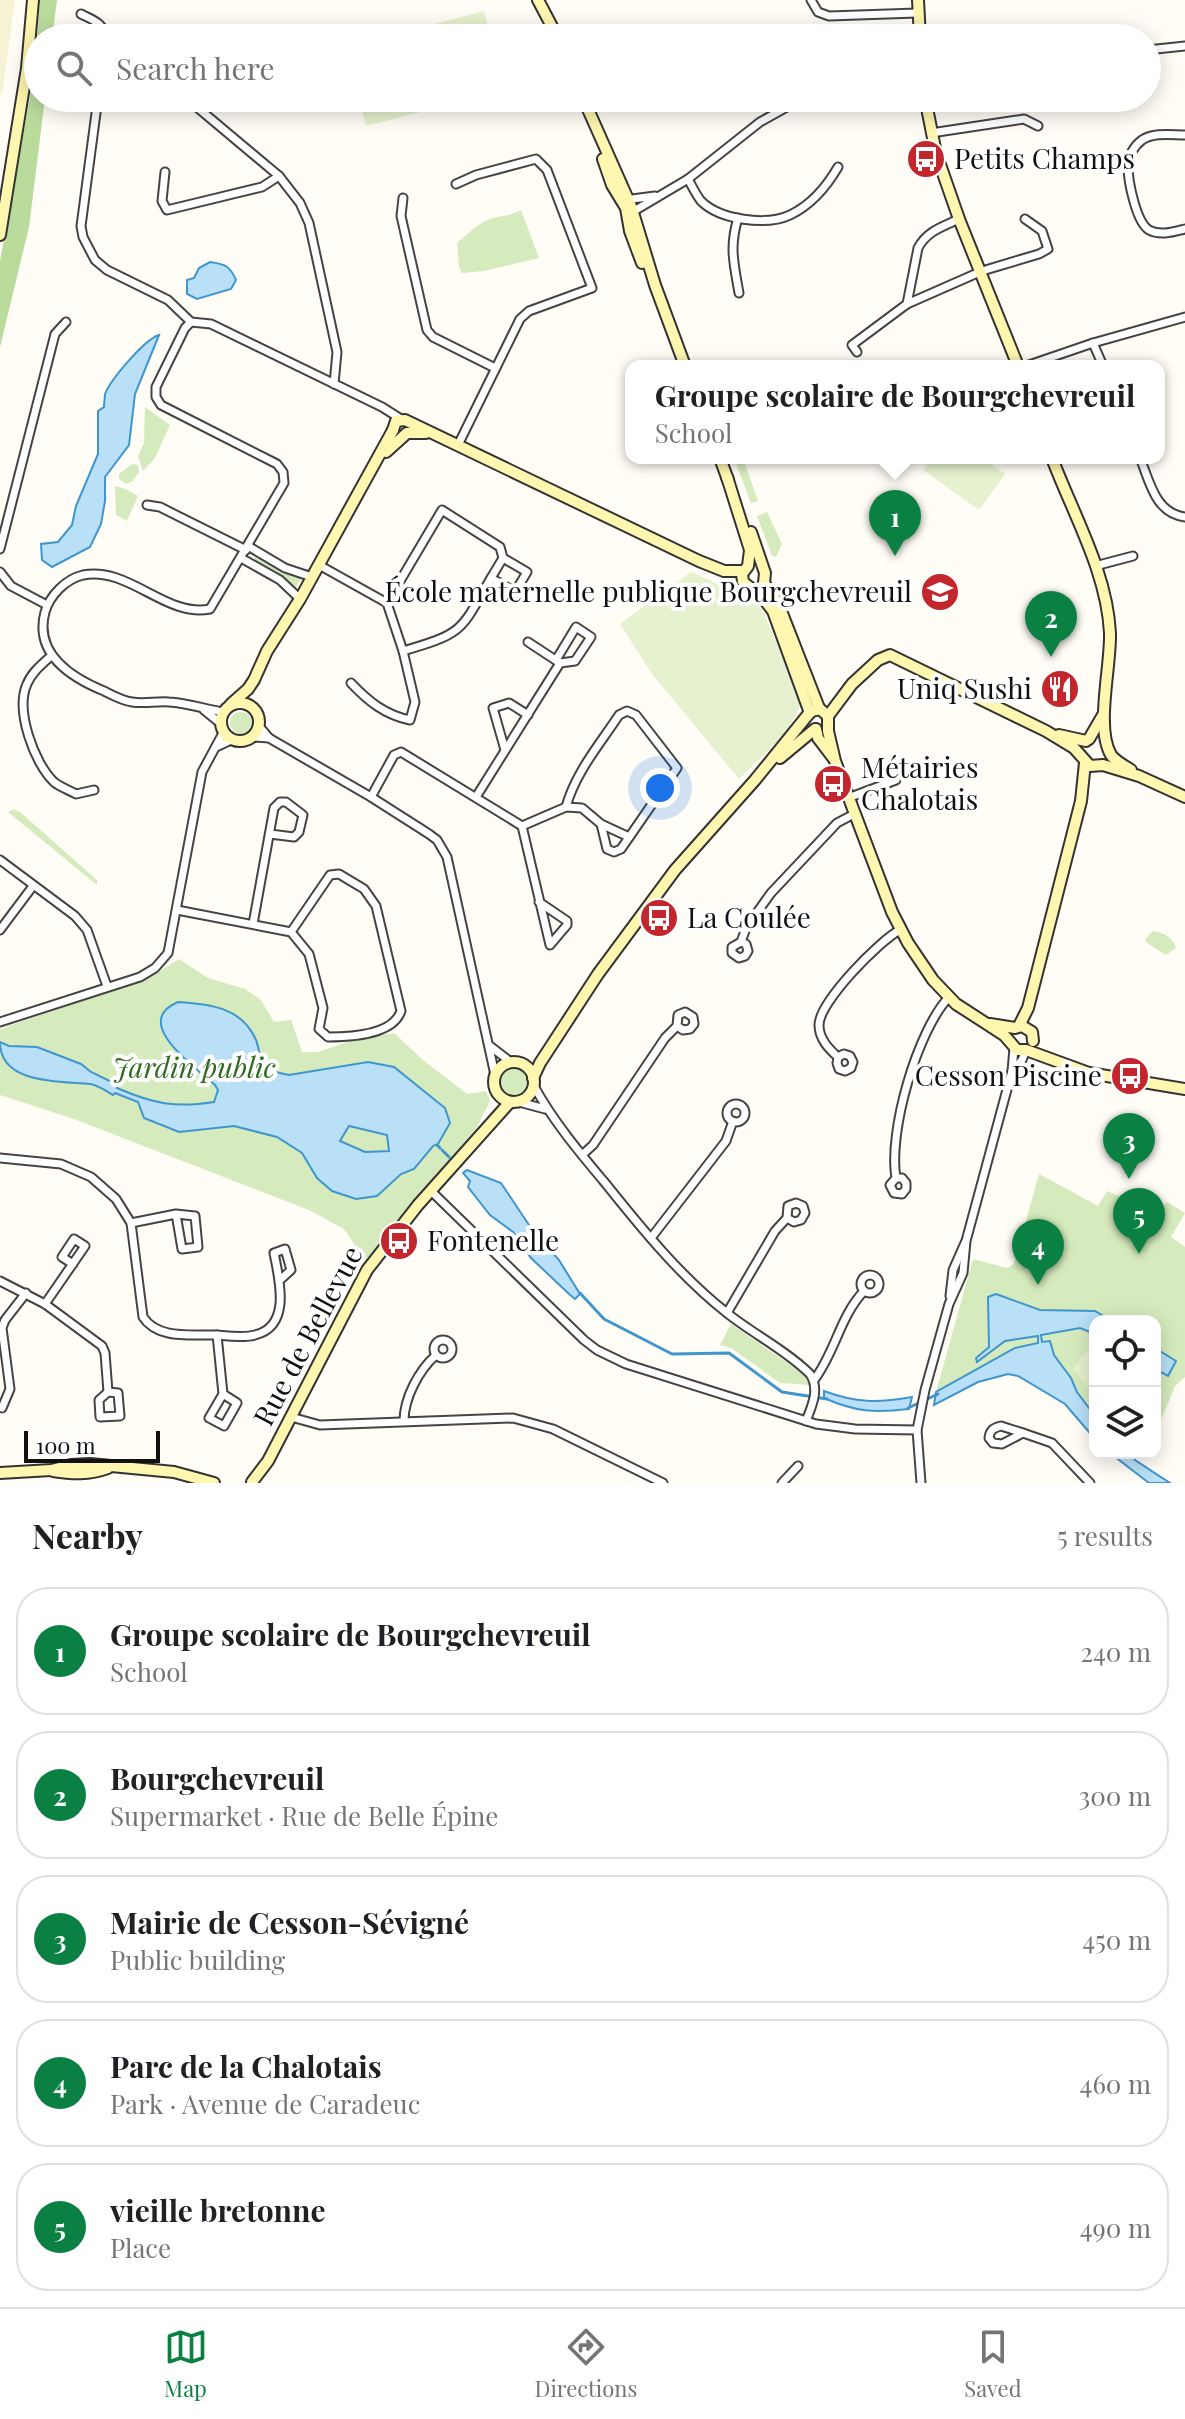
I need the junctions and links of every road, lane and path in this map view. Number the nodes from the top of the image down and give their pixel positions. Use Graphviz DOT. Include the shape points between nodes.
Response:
graph roads {
  1 [pos="33,0"];
  2 [pos="538,0"];
  3 [pos="811,0"];
  4 [pos="918,0"];
  5 [pos="917,13"];
  6 [pos="81,14"];
  7 [pos="31,24"];
  8 [pos="100,24"];
  9 [pos="551,24"];
  10 [pos="918,24"];
  11 [pos="1185,46"];
  12 [pos="1161,49"];
  13 [pos="24,87"];
  14 [pos="96,112"];
  15 [pos="203,112"];
  16 [pos="588,112"];
  17 [pos="778,112"];
  18 [pos="927,112"];
  19 [pos="1038,126"];
  20 [pos="931,133"];
  21 [pos="1185,135"];
  22 [pos="838,167"];
  23 [pos="165,172"];
  24 [pos="279,176"];
  25 [pos="688,179"];
  26 [pos="456,184"];
  27 [pos="657,196"];
  28 [pos="403,198"];
  29 [pos="625,200"];
  30 [pos="631,213"];
  31 [pos="738,218"];
  32 [pos="959,219"];
  33 [pos="1025,219"];
  34 [pos="1185,229"];
  35 [pos="0,235"];
  36 [pos="982,271"];
  37 [pos="739,293"];
  38 [pos="907,304"];
  39 [pos="1185,317"];
  40 [pos="66,322"];
  41 [pos="191,322"];
  42 [pos="1093,343"];
  43 [pos="857,352"];
  44 [pos="683,360"];
  45 [pos="1016,360"];
  46 [pos="1043,360"];
  47 [pos="1100,360"];
  48 [pos="495,368"];
  49 [pos="334,384"];
  50 [pos="401,428"];
  51 [pos="458,445"];
  52 [pos="722,464"];
  53 [pos="1054,464"];
  54 [pos="1142,464"];
  55 [pos="727,477"];
  56 [pos="147,505"];
  57 [pos="1185,517"];
  58 [pos="247,548"];
  59 [pos="0,549"];
  60 [pos="1133,556"];
  61 [pos="241,558"];
  62 [pos="503,558"];
  63 [pos="699,561"];
  64 [pos="319,565"];
  65 [pos="1095,566"];
  66 [pos="745,569"];
  67 [pos="762,569"];
  68 [pos="0,572"];
  69 [pos="312,577"];
  70 [pos="491,578"];
  71 [pos="764,583"];
  72 [pos="748,587"];
  73 [pos="300,599"];
  74 [pos="387,603"];
  75 [pos="47,605"];
  76 [pos="528,642"];
  77 [pos="403,651"];
  78 [pos="51,656"];
  79 [pos="558,661"];
  80 [pos="254,680"];
  81 [pos="351,683"];
  82 [pos="252,707"];
  83 [pos="1104,713"];
  84 [pos="528,715"];
  85 [pos="818,718"];
  86 [pos="226,723"];
  87 [pos="259,726"];
  88 [pos="1046,731"];
  89 [pos="253,737"];
  90 [pos="269,738"];
  91 [pos="1088,740"];
  92 [pos="1108,748"];
  93 [pos="505,750"];
  94 [pos="1083,759"];
  95 [pos="1101,766"];
  96 [pos="1139,776"];
  97 [pos="896,780"];
  98 [pos="94,790"];
  99 [pos="371,797"];
  100 [pos="476,797"];
  101 [pos="1185,797"];
  102 [pos="848,798"];
  103 [pos="1081,801"];
  104 [pos="566,807"];
  105 [pos="854,814"];
  106 [pos="601,824"];
  107 [pos="522,826"];
  108 [pos="270,834"];
  109 [pos="629,837"];
  110 [pos="0,860"];
  111 [pos="33,886"];
  112 [pos="539,902"];
  113 [pos="177,910"];
  114 [pos="253,924"];
  115 [pos="0,930"];
  116 [pos="900,930"];
  117 [pos="291,932"];
  118 [pos="741,942"];
  119 [pos="107,986"];
  120 [pos="949,997"];
  121 [pos="0,1022"];
  122 [pos="983,1022"];
  123 [pos="677,1026"];
  124 [pos="1017,1027"];
  125 [pos="489,1045"];
  126 [pos="1020,1045"];
  127 [pos="549,1048"];
  128 [pos="838,1057"];
  129 [pos="516,1063"];
  130 [pos="495,1075"];
  131 [pos="534,1082"];
  132 [pos="1185,1089"];
  133 [pos="499,1096"];
  134 [pos="515,1102"];
  135 [pos="547,1110"];
  136 [pos="733,1121"];
  137 [pos="488,1127"];
  138 [pos="582,1155"];
  139 [pos="0,1159"];
  140 [pos="896,1178"];
  141 [pos="431,1191"];
  142 [pos="176,1214"];
  143 [pos="787,1218"];
  144 [pos="131,1223"];
  145 [pos="651,1238"];
  146 [pos="73,1264"];
  147 [pos="280,1280"];
  148 [pos="0,1281"];
  149 [pos="864,1291"];
  150 [pos="26,1293"];
  151 [pos="45,1304"];
  152 [pos="727,1313"];
  153 [pos="217,1335"];
  154 [pos="436,1355"];
  155 [pos="814,1380"];
  156 [pos="108,1392"];
  157 [pos="223,1394"];
  158 [pos="2,1408"];
  159 [pos="291,1417"];
  160 [pos="404,1421"];
  161 [pos="806,1421"];
  162 [pos="917,1430"];
  163 [pos="1023,1433"];
  164 [pos="798,1466"];
  165 [pos="0,1473"];
  166 [pos="214,1483"];
  167 [pos="255,1483"];
  168 [pos="663,1483"];
  169 [pos="782,1483"];
  170 [pos="921,1483"];
  171 [pos="1090,1483"];
  1 -- 7 [label="street"];
  2 -- 9 [label="street"];
  3 -- 5 [label="street" via="818,12 829,16"];
  4 -- 5 [label="street"];
  5 -- 10 [label="street"];
  6 -- 8 [label="street"];
  11 -- 12 [label="street"];
  13 -- 35 [label="street"];
  14 -- 41 [label="street" via="83,237 107,270 168,300"];
  15 -- 24 [label="street"];
  16 -- 29 [label="street"];
  17 -- 25 [label="street"];
  18 -- 20 [label="street"];
  19 -- 20 [label="street" via="1024,119"];
  20 -- 32 [label="street"];
  21 -- 34 [label="street" via="1149,136 1135,146 1128,167 1143,225 1162,234"];
  22 -- 31 [label="street" via="827,188 791,215"];
  23 -- 24 [label="street" via="162,201 167,210 262,187"];
  24 -- 49 [label="street" via="309,223 337,352"];
  25 -- 27 [label="street"];
  25 -- 31 [label="street" via="714,211"];
  26 -- 48 [label="street" via="536,159 547,170 592,288 529,311"];
  27 -- 29 [label="street"];
  27 -- 30 [label="street"];
  28 -- 48 [label="street" via="401,216 427,330"];
  29 -- 30 [label="street"];
  30 -- 44 [label="street"];
  31 -- 37 [label="street" via="731,250"];
  32 -- 36 [label="street"];
  32 -- 38 [label="street" via="922,240"];
  33 -- 36 [label="street" via="1042,231 1048,249"];
  36 -- 38 [label="street"];
  36 -- 45 [label="street"];
  38 -- 43 [label="street" via="852,345"];
  39 -- 42 [label="street"];
  40 -- 59 [label="street" via="55,334"];
  41 -- 49 [label="street" via="211,324"];
  41 -- 58 [label="street" via="156,387 156,397 161,405 277,464 283,472 284,483"];
  42 -- 46 [label="street"];
  42 -- 47 [label="street"];
  48 -- 51 [label="street"];
  49 -- 50 [label="street" via="382,407"];
  50 -- 51 [label="street" via="432,433"];
  50 -- 64 [label="street"];
  51 -- 63 [label="street"];
  52 -- 55 [label="street"];
  53 -- 65 [label="street"];
  54 -- 57 [label="street" via="1166,511"];
  55 -- 66 [label="street" via="750,550"];
  55 -- 67 [label="street"];
  56 -- 58 [label="street"];
  58 -- 61 [label="street"];
  58 -- 69 [label="street"];
  60 -- 65 [label="street"];
  61 -- 73 [label="street" via="280,580"];
  61 -- 75 [label="street" via="210,609 195,612 111,575 91,574 60,588"];
  62 -- 70 [label="street"];
  62 -- 70 [label="street" via="527,572 515,592"];
  62 -- 74 [label="street" via="500,547 442,510"];
  63 -- 66 [label="street" via="724,571"];
  63 -- 72 [label="street"];
  64 -- 69 [label="street"];
  64 -- 74 [label="street"];
  65 -- 83 [label="street" via="1110,628"];
  66 -- 67 [label="street"];
  66 -- 72 [label="street" via="741,577"];
  67 -- 71 [label="street"];
  68 -- 75 [label="street" via="11,586"];
  69 -- 73 [label="street"];
  70 -- 77 [label="street" via="459,630"];
  71 -- 72 [label="street"];
  71 -- 85 [label="street" via="778,603"];
  72 -- 85 [label="street" via="773,611"];
  73 -- 80 [label="street"];
  74 -- 77 [label="street"];
  75 -- 78 [label="street" via="42,632"];
  76 -- 79 [label="street"];
  77 -- 81 [label="street" via="415,702 410,720 369,702"];
  78 -- 86 [label="street" via="85,683 130,702 198,707"];
  78 -- 98 [label="street" via="25,686 27,732 35,756 56,784 76,794"];
  79 -- 79 [label="street" via="576,627 591,637 575,661"];
  79 -- 84 [label="street"];
  80 -- 82 [label="street"];
  80 -- 86 [label="street"];
  82 -- 86 [label="street" via="242,703"];
  82 -- 87 [label="street"];
  83 -- 91 [label="street"];
  83 -- 92 [label="street"];
  84 -- 93 [label="street"];
  84 -- 93 [label="street" via="509,703 493,708"];
  85 -- 88 [label="street" via="828,699 889,655"];
  85 -- 102 [label="street"];
  85 -- 127 [label="street" via="675,870"];
  86 -- 89 [label="street" via="240,742"];
  86 -- 113 [label="street" via="202,772"];
  87 -- 89 [label="street"];
  87 -- 90 [label="street"];
  88 -- 91 [label="street"];
  88 -- 94 [label="street"];
  89 -- 90 [label="street"];
  90 -- 99 [label="street"];
  91 -- 92 [label="street" via="1096,738"];
  91 -- 94 [label="street"];
  92 -- 95 [label="street"];
  92 -- 96 [label="street"];
  93 -- 100 [label="street"];
  94 -- 95 [label="street"];
  94 -- 103 [label="street"];
  95 -- 96 [label="street"];
  95 -- 103 [label="street"];
  96 -- 101 [label="street"];
  97 -- 102 [label="street"];
  99 -- 100 [label="street" via="394,755 401,752"];
  99 -- 125 [label="street" via="437,840 447,857"];
  100 -- 107 [label="street"];
  102 -- 105 [label="street"];
  103 -- 124 [label="street" via="1025,1017"];
  104 -- 106 [label="street" via="582,808"];
  104 -- 107 [label="street"];
  104 -- 109 [label="street" via="581,772 619,715 636,715 677,768"];
  105 -- 116 [label="street"];
  105 -- 118 [label="street" via="837,823 771,893"];
  106 -- 109 [label="street"];
  106 -- 109 [label="street" via="607,849 621,849"];
  107 -- 112 [label="street"];
  108 -- 108 [label="street" via="280,802 303,815 294,837"];
  108 -- 114 [label="street"];
  110 -- 111 [label="street"];
  111 -- 115 [label="street"];
  111 -- 119 [label="street" via="87,930"];
  112 -- 112 [label="street" via="546,930 550,945 567,921"];
  113 -- 114 [label="street"];
  113 -- 119 [label="street" via="168,953 155,968"];
  114 -- 117 [label="street"];
  116 -- 120 [label="street"];
  116 -- 128 [label="street" via="860,964 822,1013 822,1036"];
  117 -- 117 [label="street" via="309,954 323,1008 319,1029 328,1037 348,1037 398,1021 401,1011 376,906 364,889 339,874 330,875"];
  119 -- 121 [label="street"];
  120 -- 122 [label="street"];
  120 -- 140 [label="street" via="933,1018 906,1083"];
  122 -- 124 [label="street"];
  122 -- 126 [label="street"];
  123 -- 138 [label="street"];
  124 -- 126 [label="street"];
  124 -- 126 [label="street" via="1029,1029"];
  125 -- 129 [label="street"];
  125 -- 130 [label="street"];
  126 -- 132 [label="street" via="1089,1073"];
  126 -- 162 [label="street" via="1022,1060 1012,1071 966,1241 963,1273 949,1304"];
  127 -- 129 [label="street"];
  127 -- 131 [label="street"];
  129 -- 130 [label="street" via="504,1065"];
  129 -- 131 [label="street" via="530,1071"];
  130 -- 133 [label="street"];
  131 -- 134 [label="street" via="529,1096"];
  131 -- 135 [label="street"];
  133 -- 134 [label="street"];
  133 -- 137 [label="street, Rue de Bellevue"];
  134 -- 135 [label="street"];
  134 -- 137 [label="street, Rue de Bellevue"];
  135 -- 138 [label="street"];
  136 -- 145 [label="street" via="726,1141"];
  137 -- 141 [label="street, Rue de Bellevue"];
  138 -- 145 [label="street"];
  139 -- 144 [label="street" via="61,1164 91,1177 116,1199"];
  141 -- 159 [label="street, Rue de Bellevue" via="367,1270"];
  141 -- 161 [label="street" via="597,1350"];
  142 -- 142 [label="street" via="182,1249 198,1247 195,1216"];
  142 -- 144 [label="street"];
  143 -- 152 [label="street"];
  144 -- 153 [label="street" via="146,1322 163,1333"];
  145 -- 152 [label="street"];
  146 -- 151 [label="street"];
  147 -- 153 [label="street" via="279,1312 263,1332"];
  148 -- 150 [label="street"];
  149 -- 155 [label="street"];
  150 -- 151 [label="street"];
  150 -- 158 [label="street" via="2,1328 10,1389"];
  151 -- 156 [label="street" via="102,1346"];
  152 -- 155 [label="street"];
  153 -- 157 [label="street"];
  154 -- 160 [label="street" via="423,1368"];
  155 -- 161 [label="street" via="814,1403"];
  157 -- 157 [label="street" via="209,1418 224,1426 237,1403"];
  159 -- 160 [label="street" via="320,1425"];
  159 -- 167 [label="street, Rue de Bellevue"];
  160 -- 168 [label="street" via="526,1421"];
  161 -- 162 [label="street" via="855,1429"];
  162 -- 170 [label="street"];
  163 -- 171 [label="street" via="1052,1443"];
  164 -- 169 [label="street"];
  165 -- 166 [label="street" via="153,1469"];
}
